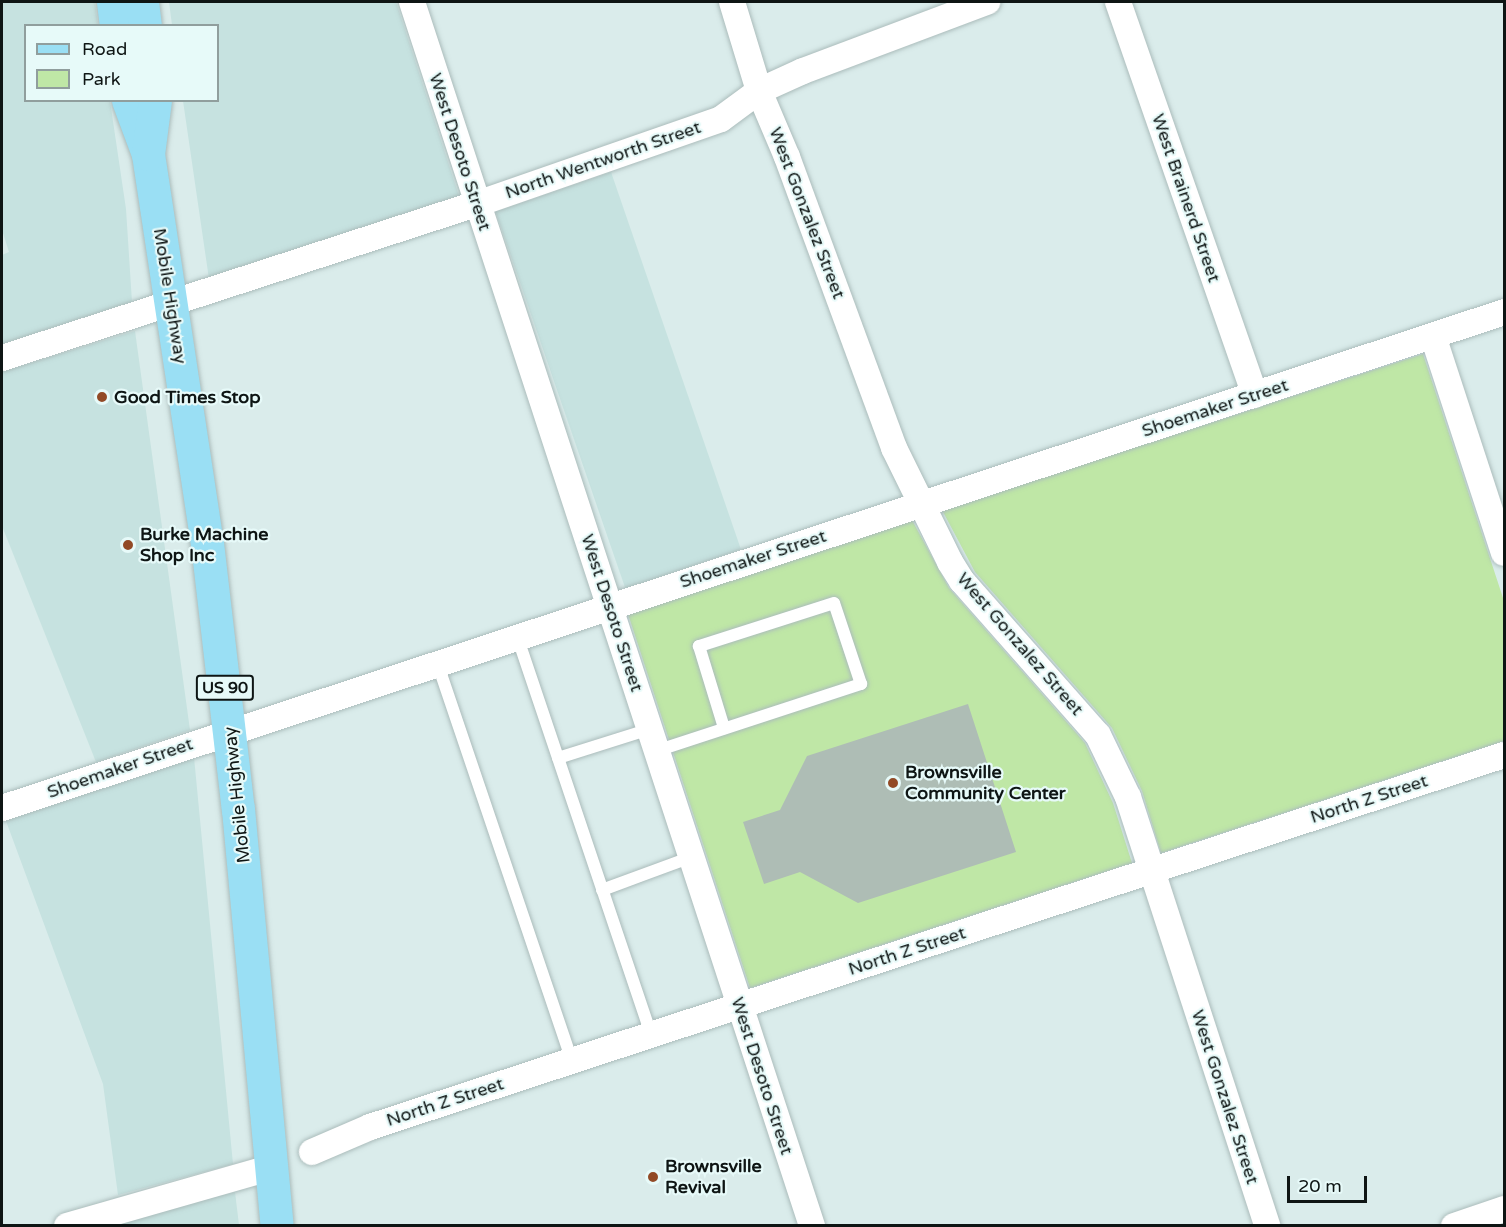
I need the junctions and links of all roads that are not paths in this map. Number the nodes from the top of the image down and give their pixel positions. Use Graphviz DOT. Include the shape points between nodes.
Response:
graph roads {
  1 [pos="113,2"];
  2 [pos="142,2"];
  3 [pos="412,2"];
  4 [pos="732,2"];
  5 [pos="987,2"];
  6 [pos="1118,2"];
  7 [pos="116,24"];
  8 [pos="145,24"];
  9 [pos="759,91"];
  10 [pos="129,102"];
  11 [pos="155,102"];
  12 [pos="148,154"];
  13 [pos="477,204"];
  14 [pos="172,305"];
  15 [pos="1504,312"];
  16 [pos="1433,336"];
  17 [pos="2,358"];
  18 [pos="1255,395"];
  19 [pos="921,503"];
  20 [pos="1504,553"];
  21 [pos="609,606"];
  22 [pos="517,636"];
  23 [pos="437,662"];
  24 [pos="724,728"];
  25 [pos="230,730"];
  26 [pos="653,740"];
  27 [pos="1504,755"];
  28 [pos="558,758"];
  29 [pos="2,808"];
  30 [pos="692,857"];
  31 [pos="1150,871"];
  32 [pos="602,890"];
  33 [pos="740,1006"];
  34 [pos="651,1035"];
  35 [pos="572,1061"];
  36 [pos="312,1152"];
  37 [pos="273,1167"];
  38 [pos="1504,1209"];
  39 [pos="67,1226"];
  40 [pos="277,1226"];
  41 [pos="812,1226"];
  42 [pos="1267,1226"];
  43 [pos="1454,1226"];
  1 -- 7 [label="main road"];
  2 -- 8 [label="main road"];
  3 -- 13 [label="street, West Desoto Street"];
  4 -- 9 [label="street, West Gonzalez Street"];
  5 -- 9 [label="street, North Wentworth Street"];
  6 -- 18 [label="street, West Brainerd Street"];
  9 -- 13 [label="street, North Wentworth Street" via="721,119"];
  9 -- 19 [label="street, West Gonzalez Street" via="787,156 894,448"];
  10 -- 12 [label="main road, Mobile Highway / US 90"];
  11 -- 12 [label="main road, Mobile Highway / US 90"];
  12 -- 14 [label="main road, Mobile Highway / US 90"];
  13 -- 14 [label="street, North Wentworth Street"];
  13 -- 21 [label="street, West Desoto Street"];
  14 -- 17 [label="street, North Wentworth Street"];
  14 -- 25 [label="main road, Mobile Highway / US 90"];
  15 -- 16 [label="street, Shoemaker Street"];
  16 -- 18 [label="street, Shoemaker Street"];
  16 -- 20 [label="street"];
  18 -- 19 [label="street, Shoemaker Street"];
  19 -- 21 [label="street, Shoemaker Street"];
  19 -- 31 [label="street, West Gonzalez Street" via="962,581 1098,735 1128,797"];
  21 -- 22 [label="street, Shoemaker Street"];
  21 -- 26 [label="street, West Desoto Street"];
  22 -- 23 [label="street, Shoemaker Street"];
  22 -- 28 [label="lane"];
  23 -- 25 [label="street, Shoemaker Street"];
  23 -- 35 [label="lane"];
  24 -- 24 [label="lane" via="861,684 834,603 699,646"];
  24 -- 26 [label="lane"];
  25 -- 29 [label="street, Shoemaker Street"];
  25 -- 37 [label="main road, Mobile Highway / US 90"];
  26 -- 28 [label="lane"];
  26 -- 30 [label="street, West Desoto Street"];
  27 -- 31 [label="street, North Z Street"];
  28 -- 32 [label="lane"];
  30 -- 32 [label="lane"];
  30 -- 33 [label="street, West Desoto Street"];
  31 -- 33 [label="street, North Z Street"];
  31 -- 42 [label="street, West Gonzalez Street"];
  32 -- 34 [label="lane"];
  33 -- 34 [label="street, North Z Street"];
  33 -- 41 [label="street, West Desoto Street"];
  34 -- 35 [label="street, North Z Street"];
  35 -- 36 [label="street, North Z Street" via="370,1127"];
  37 -- 39 [label="street"];
  37 -- 40 [label="main road, Mobile Highway / US 90"];
  38 -- 43 [label="street"];
}
